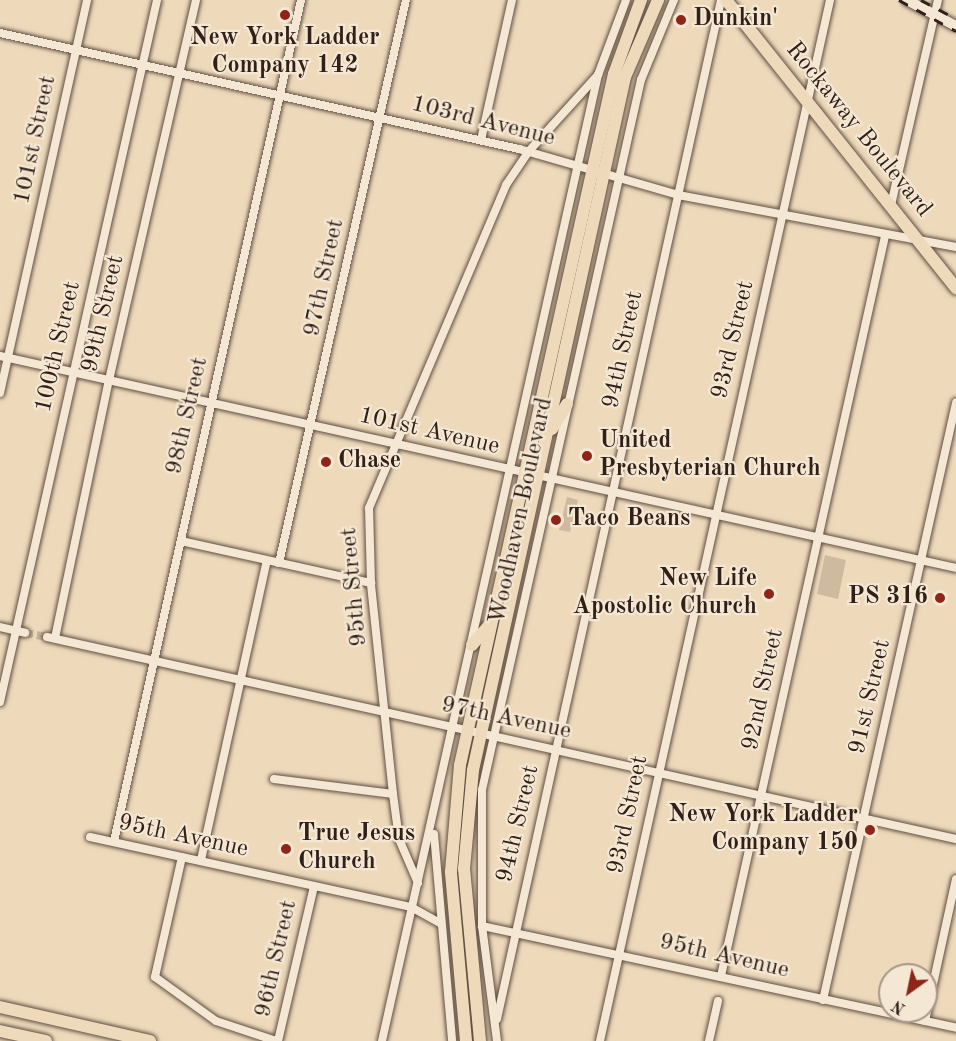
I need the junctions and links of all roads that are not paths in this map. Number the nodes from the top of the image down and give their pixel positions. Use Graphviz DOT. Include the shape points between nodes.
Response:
graph roads {
  1 [pos="87,0"];
  2 [pos="157,0"];
  3 [pos="196,0"];
  4 [pos="301,0"];
  5 [pos="406,0"];
  6 [pos="512,0"];
  7 [pos="626,0"];
  8 [pos="641,0"];
  9 [pos="658,0"];
  10 [pos="674,0"];
  11 [pos="721,0"];
  12 [pos="726,0"];
  13 [pos="830,0"];
  14 [pos="908,0"];
  15 [pos="938,0"];
  16 [pos="935,15"];
  17 [pos="956,26"];
  18 [pos="0,33"];
  19 [pos="76,50"];
  20 [pos="142,64"];
  21 [pos="179,73"];
  22 [pos="598,75"];
  23 [pos="280,95"];
  24 [pos="807,99"];
  25 [pos="380,118"];
  26 [pos="481,140"];
  27 [pos="529,151"];
  28 [pos="578,167"];
  29 [pos="592,171"];
  30 [pos="605,174"];
  31 [pos="618,178"];
  32 [pos="678,195"];
  33 [pos="891,205"];
  34 [pos="782,217"];
  35 [pos="885,236"];
  36 [pos="920,242"];
  37 [pos="956,248"];
  38 [pos="956,288"];
  39 [pos="4,357"];
  40 [pos="74,373"];
  41 [pos="109,380"];
  42 [pos="0,393"];
  43 [pos="211,403"];
  44 [pos="956,403"];
  45 [pos="567,404"];
  46 [pos="312,426"];
  47 [pos="546,437"];
  48 [pos="394,444"];
  49 [pos="511,470"];
  50 [pos="524,473"];
  51 [pos="544,477"];
  52 [pos="612,492"];
  53 [pos="715,514"];
  54 [pos="818,537"];
  55 [pos="181,541"];
  56 [pos="921,560"];
  57 [pos="267,561"];
  58 [pos="279,563"];
  59 [pos="956,568"];
  60 [pos="371,583"];
  61 [pos="491,623"];
  62 [pos="0,627"];
  63 [pos="21,632"];
  64 [pos="51,638"];
  65 [pos="472,645"];
  66 [pos="154,659"];
  67 [pos="241,679"];
  68 [pos="0,702"];
  69 [pos="387,713"];
  70 [pos="453,727"];
  71 [pos="474,731"];
  72 [pos="493,736"];
  73 [pos="555,749"];
  74 [pos="658,773"];
  75 [pos="274,779"];
  76 [pos="393,794"];
  77 [pos="761,796"];
  78 [pos="864,819"];
  79 [pos="434,825"];
  80 [pos="90,837"];
  81 [pos="956,839"];
  82 [pos="114,841"];
  83 [pos="182,856"];
  84 [pos="201,860"];
  85 [pos="956,879"];
  86 [pos="418,883"];
  87 [pos="314,886"];
  88 [pos="411,907"];
  89 [pos="440,923"];
  90 [pos="482,926"];
  91 [pos="515,931"];
  92 [pos="618,953"];
  93 [pos="938,963"];
  94 [pos="721,976"];
  95 [pos="823,1000"];
  96 [pos="718,1001"];
  97 [pos="0,1007"];
  98 [pos="878,1011"];
  99 [pos="934,1023"];
  100 [pos="496,1025"];
  101 [pos="956,1028"];
  102 [pos="0,1031"];
  103 [pos="26,1039"];
  104 [pos="46,1041"];
  105 [pos="150,1041"];
  106 [pos="277,1041"];
  107 [pos="382,1041"];
  108 [pos="452,1041"];
  109 [pos="466,1041"];
  110 [pos="480,1041"];
  111 [pos="497,1041"];
  112 [pos="600,1041"];
  113 [pos="709,1041"];
  1 -- 19 [label="street, 101st Street"];
  2 -- 20 [label="street, 100th Street"];
  3 -- 21 [label="street, 99th Street"];
  4 -- 23 [label="street, 98th Street"];
  5 -- 25 [label="street, 97th Street"];
  6 -- 26 [label="street"];
  7 -- 22 [label="street, Woodhaven Boulevard"];
  8 -- 29 [label="main road, Woodhaven Boulevard" via="616,64"];
  9 -- 30 [label="main road, Woodhaven Boulevard" via="626,77"];
  10 -- 31 [label="street, Woodhaven Boulevard" via="641,80"];
  11 -- 32 [label="street, 94th Street"];
  12 -- 24 [label="main road, Rockaway Boulevard"];
  13 -- 24 [label="street, 93rd Street"];
  14 -- 16 [label="street"];
  15 -- 16 [label="street"];
  16 -- 17 [label="street"];
  16 -- 33 [label="street"];
  18 -- 19 [label="street, 103rd Avenue"];
  19 -- 20 [label="street, 103rd Avenue"];
  19 -- 39 [label="street, 101st Street"];
  20 -- 21 [label="street, 103rd Avenue"];
  20 -- 40 [label="street, 100th Street"];
  21 -- 23 [label="street, 103rd Avenue"];
  21 -- 41 [label="street, 99th Street"];
  22 -- 27 [label="street, 95th Street"];
  22 -- 28 [label="street, Woodhaven Boulevard"];
  23 -- 25 [label="street, 103rd Avenue"];
  23 -- 43 [label="street, 98th Street"];
  24 -- 33 [label="main road, Rockaway Boulevard"];
  24 -- 34 [label="street, 93rd Street"];
  25 -- 26 [label="street, 103rd Avenue"];
  25 -- 46 [label="street, 97th Street"];
  26 -- 27 [label="street, 103rd Avenue"];
  27 -- 28 [label="street, 103rd Avenue"];
  27 -- 48 [label="street, 95th Street" via="499,201"];
  28 -- 29 [label="street, 103rd Avenue"];
  28 -- 49 [label="street, Woodhaven Boulevard"];
  29 -- 30 [label="street, 103rd Avenue"];
  29 -- 50 [label="main road, Woodhaven Boulevard"];
  30 -- 31 [label="street, 103rd Avenue"];
  30 -- 47 [label="main road, Woodhaven Boulevard"];
  31 -- 32 [label="street, 103rd Avenue"];
  31 -- 45 [label="street, Woodhaven Boulevard"];
  32 -- 34 [label="street, 103rd Avenue"];
  32 -- 52 [label="street, 94th Street"];
  33 -- 36 [label="main road, Rockaway Boulevard"];
  34 -- 35 [label="street, 103rd Avenue"];
  34 -- 53 [label="street, 93rd Street"];
  35 -- 36 [label="street, 103rd Avenue"];
  35 -- 54 [label="street, 92nd Street"];
  36 -- 37 [label="street, 103rd Avenue"];
  36 -- 38 [label="main road, Rockaway Boulevard"];
  39 -- 40 [label="street, 101st Avenue"];
  39 -- 42 [label="street, 101st Street"];
  40 -- 41 [label="street, 101st Avenue"];
  40 -- 63 [label="street, 100th Street"];
  41 -- 43 [label="street, 101st Avenue"];
  41 -- 64 [label="street, 99th Street"];
  43 -- 46 [label="street, 101st Avenue"];
  43 -- 55 [label="street, 98th Street"];
  44 -- 56 [label="street, 91st Street"];
  45 -- 47 [label="main road"];
  45 -- 51 [label="street, Woodhaven Boulevard"];
  46 -- 48 [label="street, 101st Avenue"];
  46 -- 58 [label="street, 97th Street"];
  47 -- 51 [label="main road, Woodhaven Boulevard"];
  48 -- 49 [label="street, 101st Avenue"];
  48 -- 60 [label="street, 95th Street" via="367,520"];
  49 -- 50 [label="street, 101st Avenue"];
  49 -- 65 [label="street, Woodhaven Boulevard"];
  50 -- 51 [label="street, 101st Avenue"];
  50 -- 61 [label="main road, Woodhaven Boulevard"];
  51 -- 52 [label="street, 101st Avenue"];
  51 -- 71 [label="main road, Woodhaven Boulevard"];
  51 -- 72 [label="street, Woodhaven Boulevard"];
  52 -- 53 [label="street, 101st Avenue"];
  52 -- 73 [label="street, 94th Street"];
  53 -- 54 [label="street, 101st Avenue"];
  53 -- 74 [label="street, 93rd Street"];
  54 -- 56 [label="street, 101st Avenue"];
  54 -- 77 [label="street, 92nd Street"];
  55 -- 57 [label="street"];
  55 -- 66 [label="street, 98th Street"];
  56 -- 59 [label="street, 101st Avenue"];
  56 -- 78 [label="street, 91st Street"];
  57 -- 58 [label="street"];
  57 -- 67 [label="street"];
  58 -- 60 [label="street"];
  60 -- 69 [label="street, 95th Street"];
  61 -- 65 [label="main road"];
  61 -- 71 [label="main road, Woodhaven Boulevard"];
  62 -- 63 [label="street"];
  63 -- 68 [label="street, 100th Street"];
  64 -- 66 [label="street, 97th Avenue"];
  65 -- 70 [label="street, Woodhaven Boulevard"];
  66 -- 67 [label="street, 97th Avenue"];
  66 -- 82 [label="street, 98th Street"];
  67 -- 69 [label="street, 97th Avenue"];
  67 -- 84 [label="street"];
  69 -- 70 [label="street, 97th Avenue"];
  69 -- 76 [label="street, 95th Street"];
  70 -- 71 [label="street, 97th Avenue"];
  70 -- 79 [label="street, Woodhaven Boulevard"];
  71 -- 72 [label="street, 97th Avenue"];
  71 -- 109 [label="main road, Woodhaven Boulevard" via="454,804 451,872"];
  71 -- 110 [label="main road, Woodhaven Boulevard" via="464,869"];
  72 -- 73 [label="street, 97th Avenue"];
  72 -- 90 [label="street, Woodhaven Boulevard" via="482,790"];
  73 -- 74 [label="street, 97th Avenue"];
  73 -- 91 [label="street, 94th Street"];
  74 -- 77 [label="street, 97th Avenue"];
  74 -- 92 [label="street, 93rd Street"];
  75 -- 76 [label="street"];
  76 -- 86 [label="street, 95th Street" via="399,839"];
  77 -- 78 [label="street, 97th Avenue"];
  77 -- 94 [label="street, 92nd Street"];
  78 -- 81 [label="street, 97th Avenue"];
  78 -- 95 [label="street, 91st Street"];
  79 -- 86 [label="street, Woodhaven Boulevard"];
  79 -- 89 [label="street, Woodhaven Boulevard"];
  80 -- 82 [label="street, 95th Avenue"];
  82 -- 83 [label="street, 95th Avenue"];
  83 -- 84 [label="street, 95th Avenue"];
  83 -- 106 [label="street" via="155,977 216,1021"];
  84 -- 87 [label="street, 95th Avenue"];
  85 -- 93 [label="street"];
  86 -- 88 [label="street"];
  87 -- 88 [label="street, 95th Avenue"];
  87 -- 106 [label="street, 96th Street"];
  88 -- 89 [label="street, 95th Avenue"];
  88 -- 107 [label="street"];
  89 -- 108 [label="street, Woodhaven Boulevard"];
  90 -- 91 [label="street, 95th Avenue"];
  90 -- 100 [label="street, Woodhaven Boulevard"];
  91 -- 92 [label="street, 95th Avenue"];
  91 -- 100 [label="street, 94th Street"];
  92 -- 94 [label="street, 95th Avenue"];
  92 -- 112 [label="street, 93rd Street"];
  94 -- 95 [label="street, 95th Avenue"];
  95 -- 98 [label="street, 95th Avenue"];
  96 -- 113 [label="street"];
  97 -- 105 [label="main road"];
  99 -- 101 [label="street, 95th Avenue"];
  100 -- 111 [label="street, Woodhaven Boulevard"];
  102 -- 103 [label="main road"];
  103 -- 104 [label="main road"];
}
